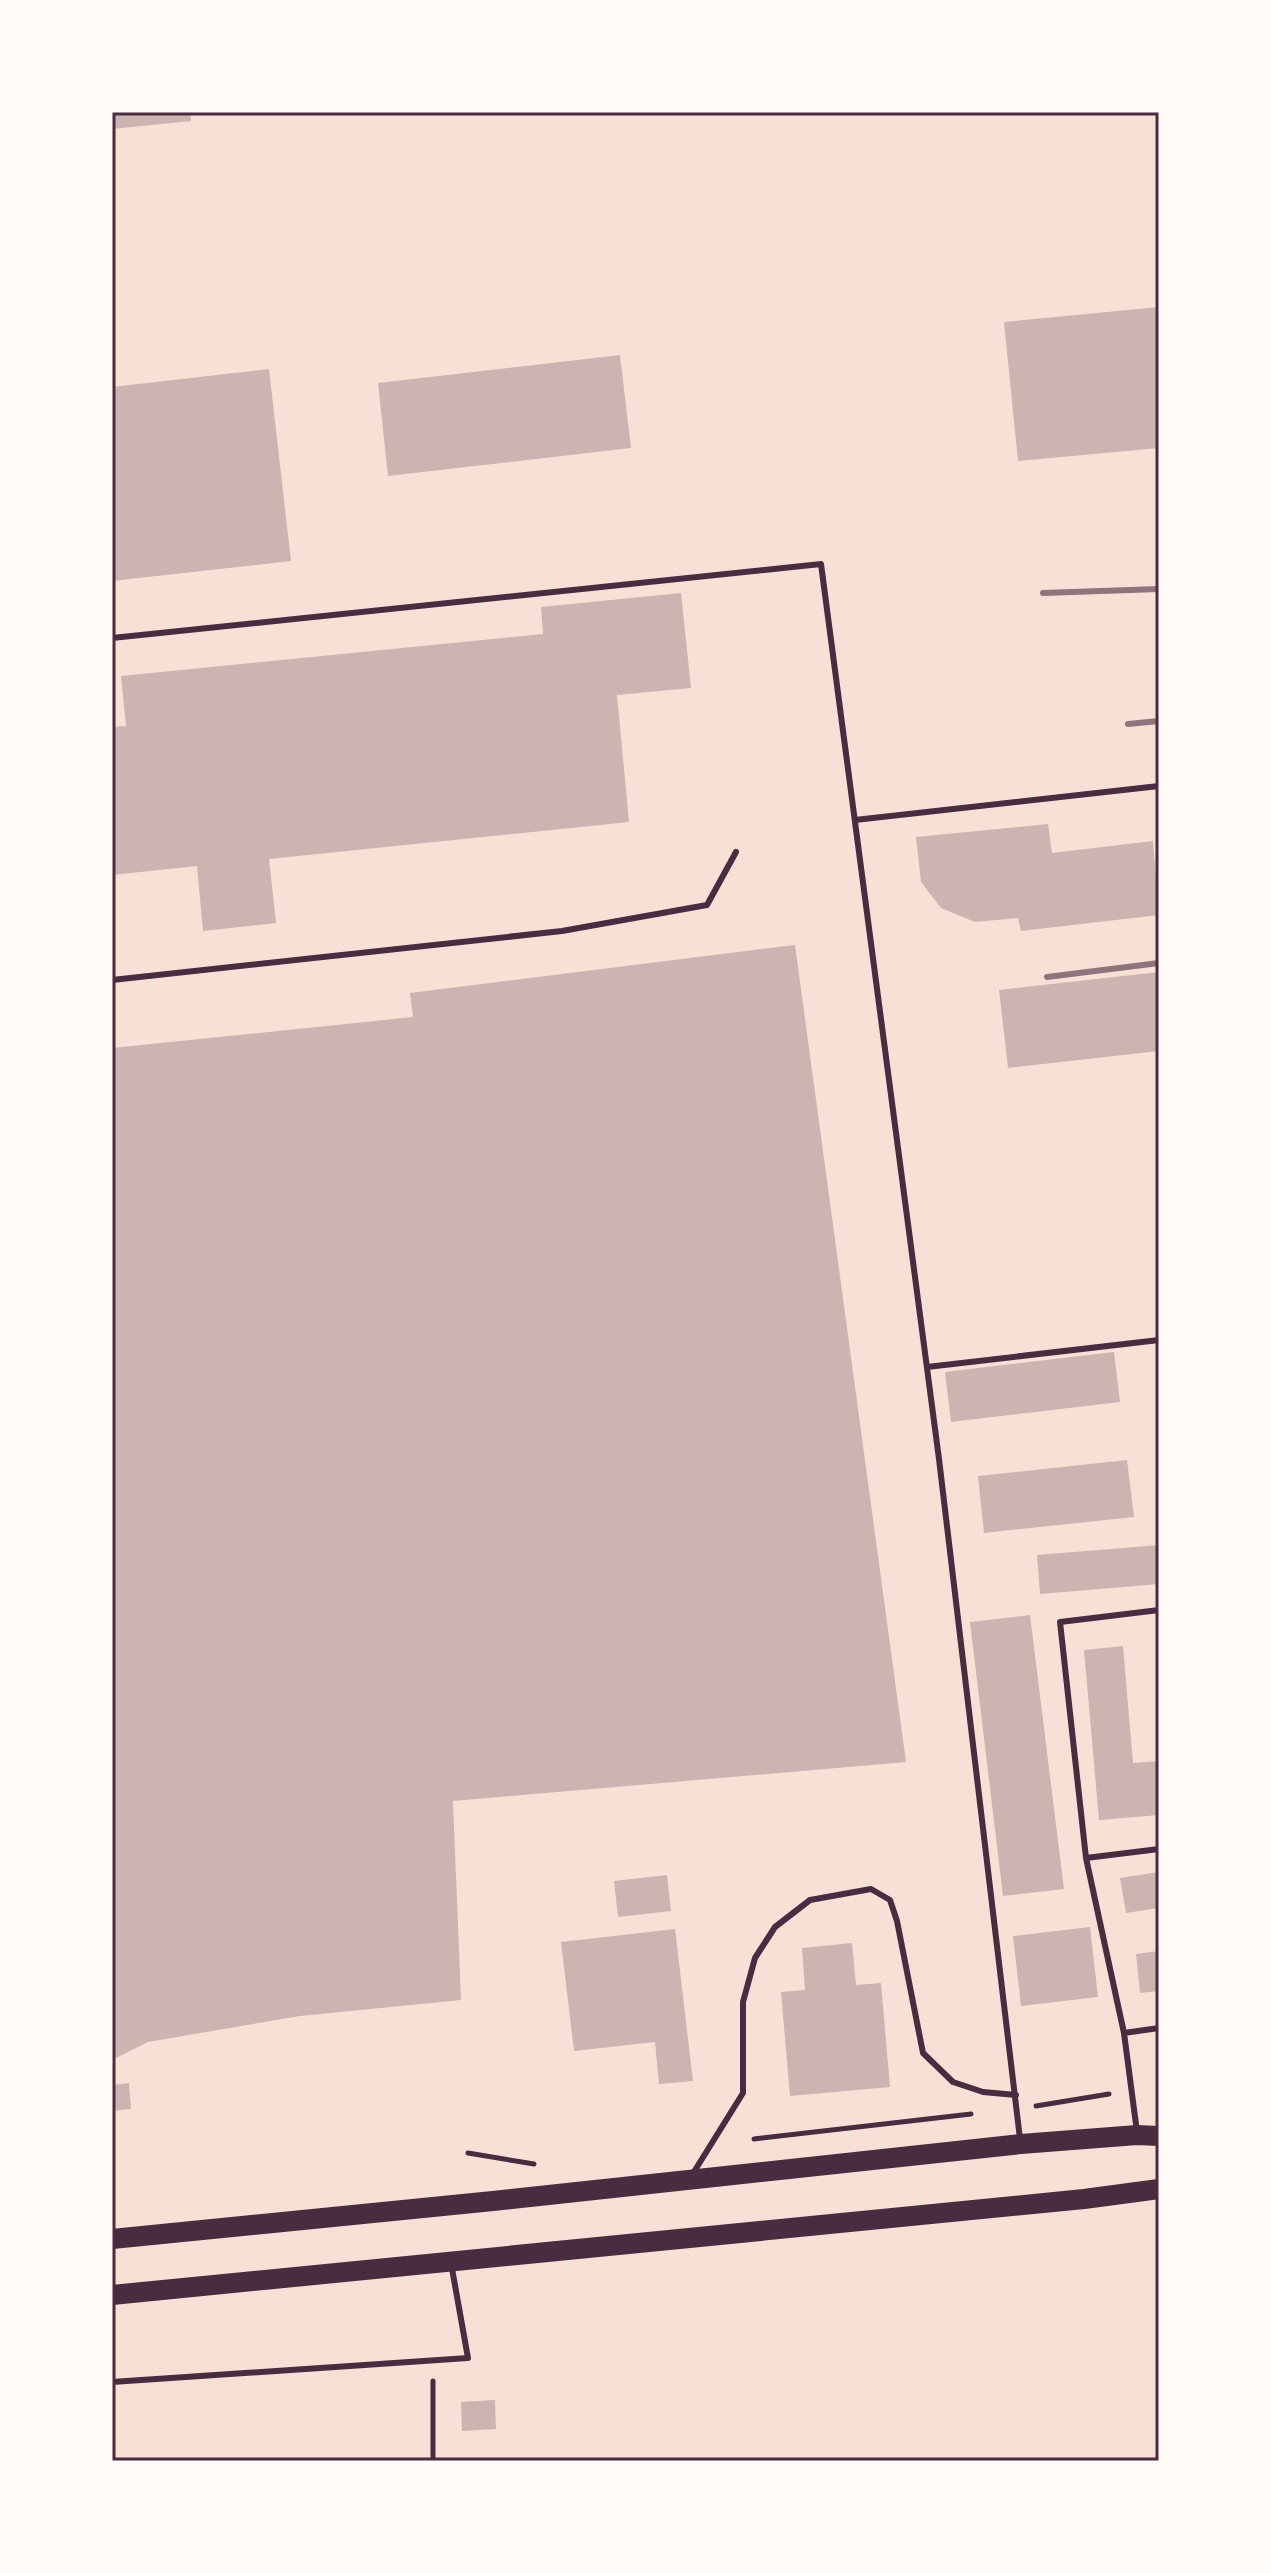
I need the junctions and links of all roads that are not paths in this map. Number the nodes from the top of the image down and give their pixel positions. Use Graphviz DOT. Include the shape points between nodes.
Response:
graph roads {
  1 [pos="112,638"];
  2 [pos="1159,786"];
  3 [pos="855,820"];
  4 [pos="736,852"];
  5 [pos="112,980"];
  6 [pos="1159,1340"];
  7 [pos="927,1367"];
  8 [pos="1159,1610"];
  9 [pos="1159,1849"];
  10 [pos="1086,1858"];
  11 [pos="1159,2028"];
  12 [pos="1124,2033"];
  13 [pos="1016,2095"];
  14 [pos="1137,2135"];
  15 [pos="1159,2136"];
  16 [pos="1021,2144"];
  17 [pos="689,2181"];
  18 [pos="1159,2189"];
  19 [pos="112,2239"];
  20 [pos="451,2261"];
  21 [pos="112,2295"];
  22 [pos="112,2382"];
  1 -- 3 [label="lane" via="821,564"];
  2 -- 3 [label="lane"];
  3 -- 7 [label="lane"];
  4 -- 5 [label="lane" via="707,905 562,931"];
  6 -- 7 [label="lane"];
  7 -- 13 [label="lane"];
  8 -- 10 [label="lane" via="1060,1622"];
  9 -- 10 [label="lane"];
  10 -- 12 [label="lane"];
  11 -- 12 [label="lane"];
  12 -- 14 [label="lane"];
  13 -- 16 [label="lane"];
  13 -- 17 [label="lane" via="953,2082 923,2053 890,1900 871,1889 810,1900 775,1927 755,1958 743,2002 743,2093"];
  14 -- 15 [label="main road"];
  14 -- 16 [label="main road"];
  16 -- 17 [label="main road"];
  17 -- 19 [label="main road"];
  18 -- 20 [label="main road"];
  20 -- 21 [label="main road"];
  20 -- 22 [label="lane" via="468,2358"];
}
